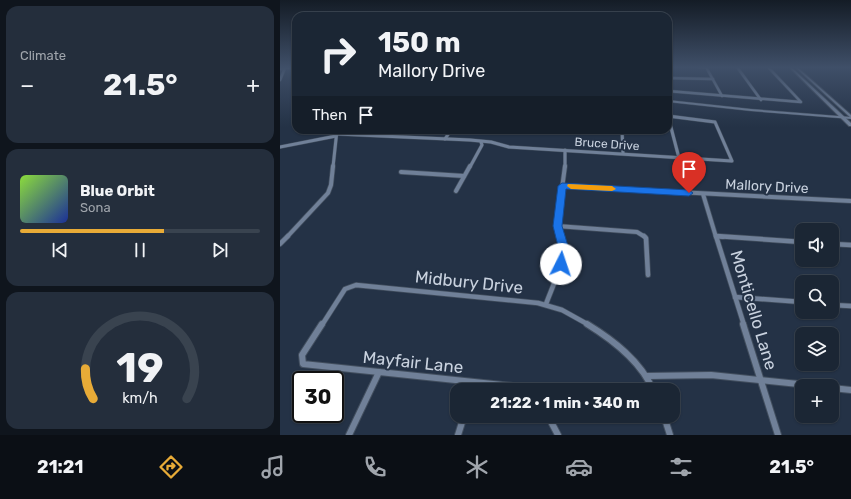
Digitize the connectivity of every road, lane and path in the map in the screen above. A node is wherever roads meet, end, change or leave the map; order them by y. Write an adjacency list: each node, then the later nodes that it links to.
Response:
1 (717, 87): 7 (street)
2 (752, 87): 8 (street)
3 (788, 87): 8 (street)
4 (812, 87): 10 (main road)
5 (818, 87): 12 (main road)
6 (672, 91): 7 (street)
7 (722, 96): 8 (street)
8 (761, 100)
9 (672, 101): 10 (street)
10 (842, 116): 12 (street); 13 (main road)
11 (672, 117): 25 (street, Bruce Drive)
12 (851, 118)
13 (851, 125)
14 (672, 133): 25 (street)
15 (333, 134): 22 (street, Bruce Drive)
16 (337, 134): 35 (street)
17 (355, 134): 20 (street, Bruce Drive)
18 (448, 134): 20 (street)
19 (622, 134): 24 (street)
20 (445, 139): 21 (street, Bruce Drive)
21 (481, 142): 23 (street, Bruce Drive); 27 (street)
22 (280, 147)
23 (565, 150): 24 (street, Bruce Drive); 28 (street)
24 (623, 153): 25 (street, Bruce Drive)
25 (678, 158)
26 (401, 172): 27 (street)
27 (464, 176): 29 (street)
28 (562, 186): 30 (street, Mallory Drive); 32 (street)
29 (456, 191)
30 (704, 194): 31 (street, Mallory Drive); 33 (street, Monticello Lane)
31 (851, 201)
32 (557, 226): 38 (street); 41 (street)
33 (716, 236): 34 (street); 39 (street, Monticello Lane)
34 (795, 242)
35 (280, 244)
36 (839, 245): 37 (street)
37 (851, 246)
38 (648, 275)
39 (735, 297): 40 (street); 47 (street, Monticello Lane)
40 (795, 301)
41 (546, 304): 44 (street, Midbury Drive); 46 (street, Midbury Drive)
42 (839, 305): 43 (street)
43 (851, 306)
44 (303, 364): 45 (street, Mayfair Lane)
45 (379, 372): 48 (street, Mayfair Lane); 57 (street)
46 (647, 376): 47 (street); 50 (street, Midbury Drive)
47 (761, 380): 51 (street); 61 (street, Monticello Lane)
48 (473, 382): 49 (street, Mayfair Lane)
49 (483, 383)
50 (650, 383)
51 (795, 384)
52 (839, 389): 53 (street)
53 (851, 390)
54 (462, 423): 58 (street)
55 (552, 423): 59 (street)
56 (666, 423): 60 (street)
57 (349, 435)
58 (458, 435)
59 (558, 435)
60 (670, 435)
61 (778, 435)

